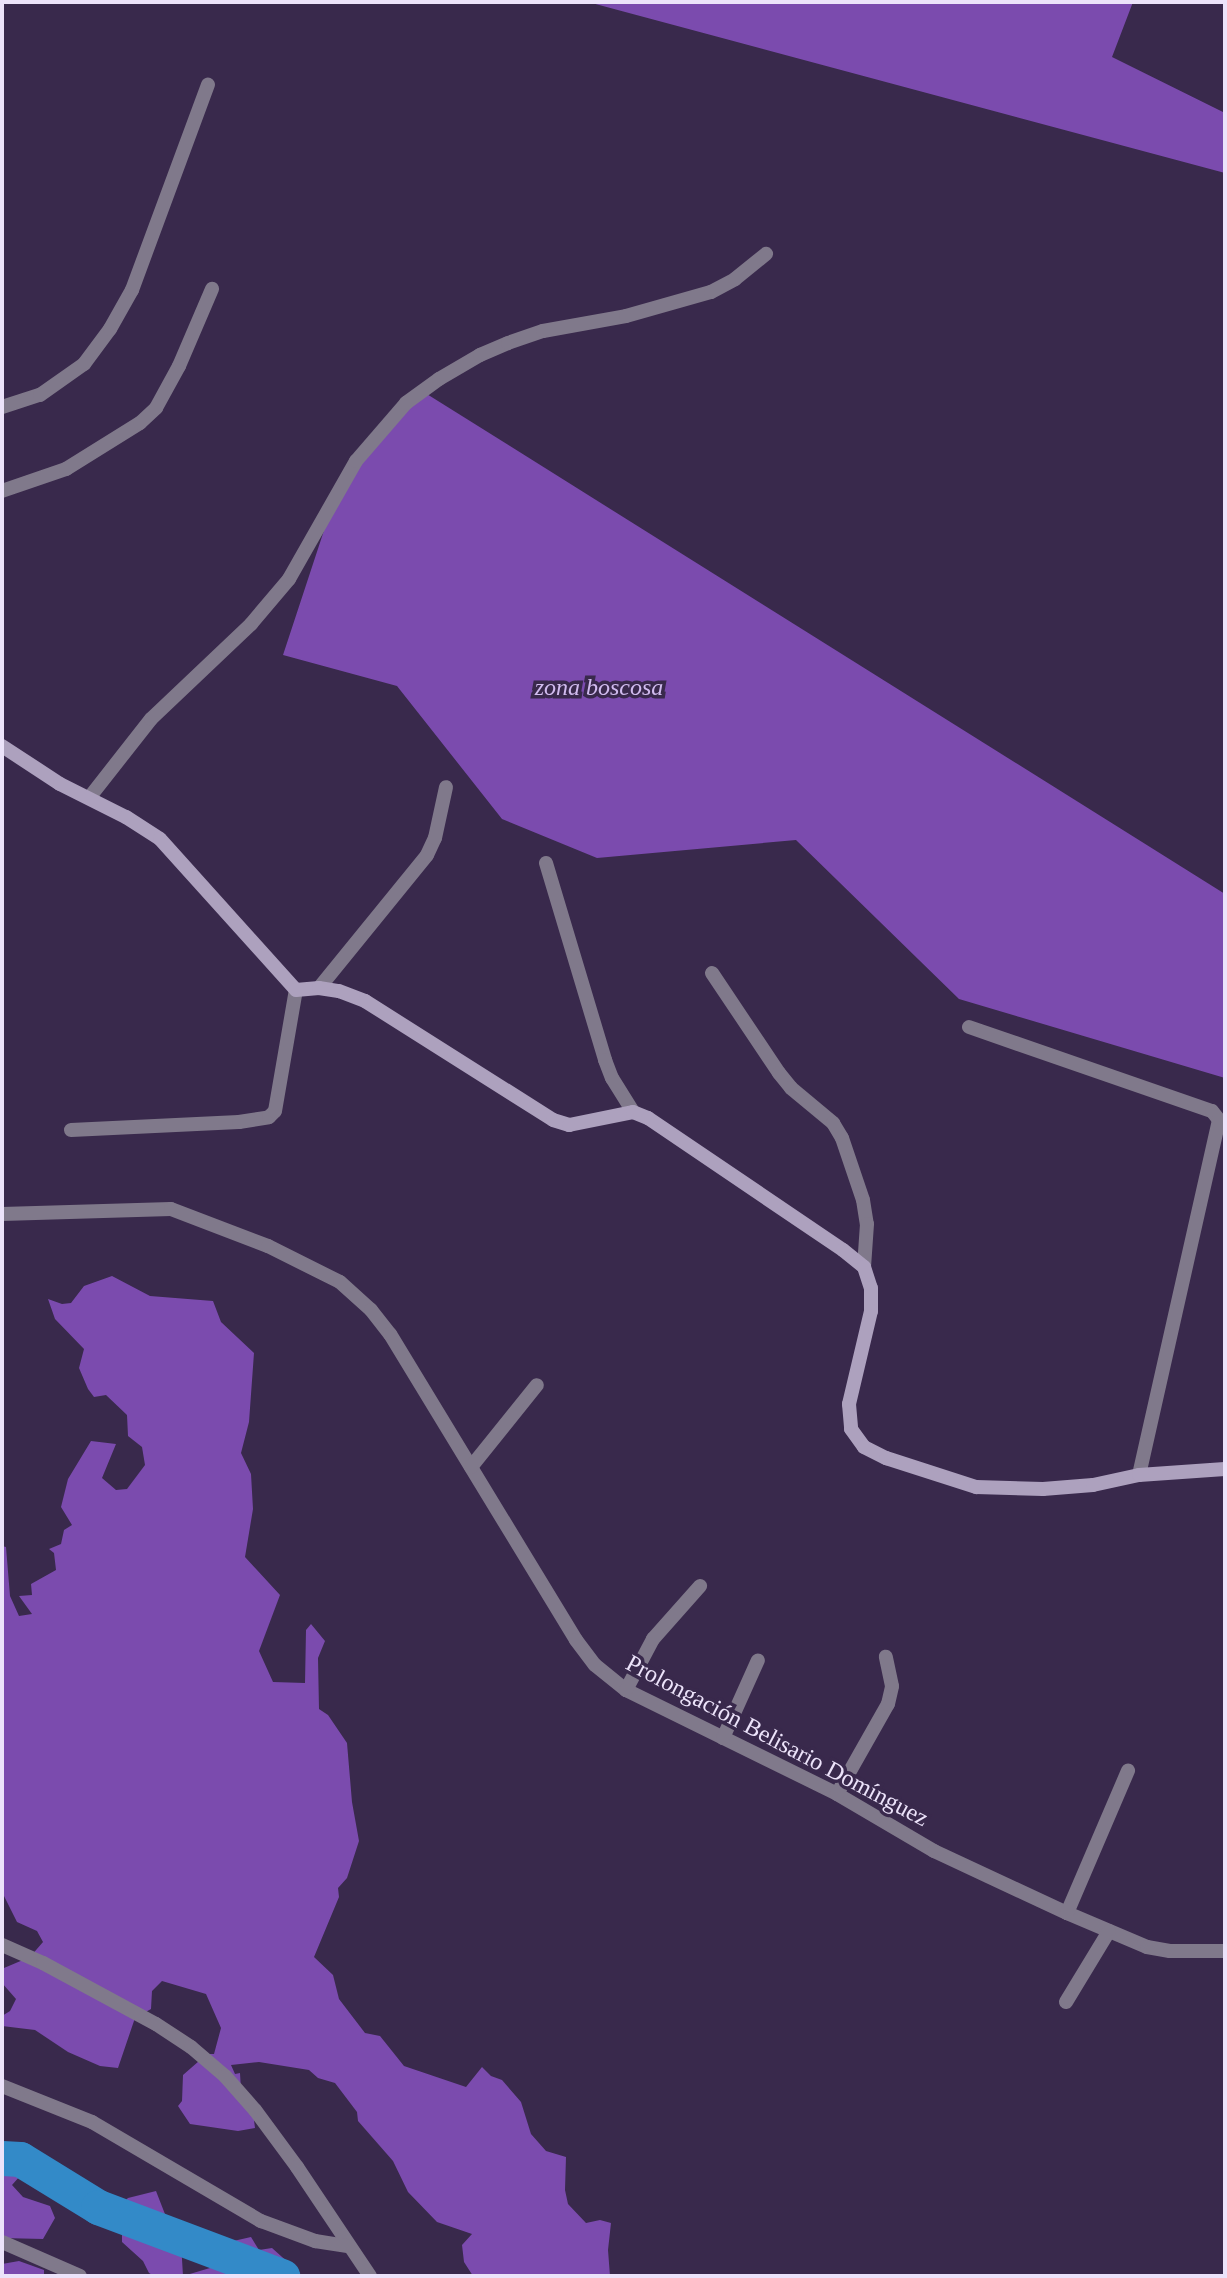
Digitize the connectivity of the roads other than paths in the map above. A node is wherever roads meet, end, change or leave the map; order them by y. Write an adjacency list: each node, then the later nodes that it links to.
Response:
1 (208, 85): 4 (street)
2 (766, 254): 8 (street)
3 (212, 289): 5 (street)
4 (2, 407)
5 (2, 491)
6 (2, 746): 8 (street)
7 (446, 787): 11 (street)
8 (89, 798): 12 (street)
9 (546, 863): 14 (street)
10 (712, 973): 17 (street)
11 (319, 988): 12 (street); 14 (street)
12 (296, 990): 15 (street)
13 (969, 1027): 21 (street)
14 (633, 1112): 17 (street)
15 (71, 1130)
16 (2, 1214): 19 (street, Prolongación Belisario Domínguez)
17 (863, 1267): 21 (street)
18 (537, 1385): 19 (street)
19 (471, 1467): 25 (street, Prolongación Belisario Domínguez)
20 (1225, 1469): 21 (street)
21 (1139, 1475)
22 (700, 1586): 25 (street)
23 (886, 1657): 28 (street)
24 (758, 1660): 26 (street)
25 (625, 1690): 26 (street, Prolongación Belisario Domínguez)
26 (723, 1738): 28 (street, Prolongación Belisario Domínguez)
27 (1128, 1771): 29 (street)
28 (837, 1794): 29 (street, Prolongación Belisario Domínguez)
29 (1067, 1913): 30 (street, Prolongación Belisario Domínguez)
30 (1109, 1931): 32 (street, Prolongación Belisario Domínguez); 33 (street)
31 (2, 1945): 36 (street)
32 (1225, 1951)
33 (1066, 2002)
34 (2, 2086): 36 (street)
35 (2, 2242): 37 (street)
36 (348, 2246): 38 (street)
37 (80, 2276)
38 (370, 2276)

